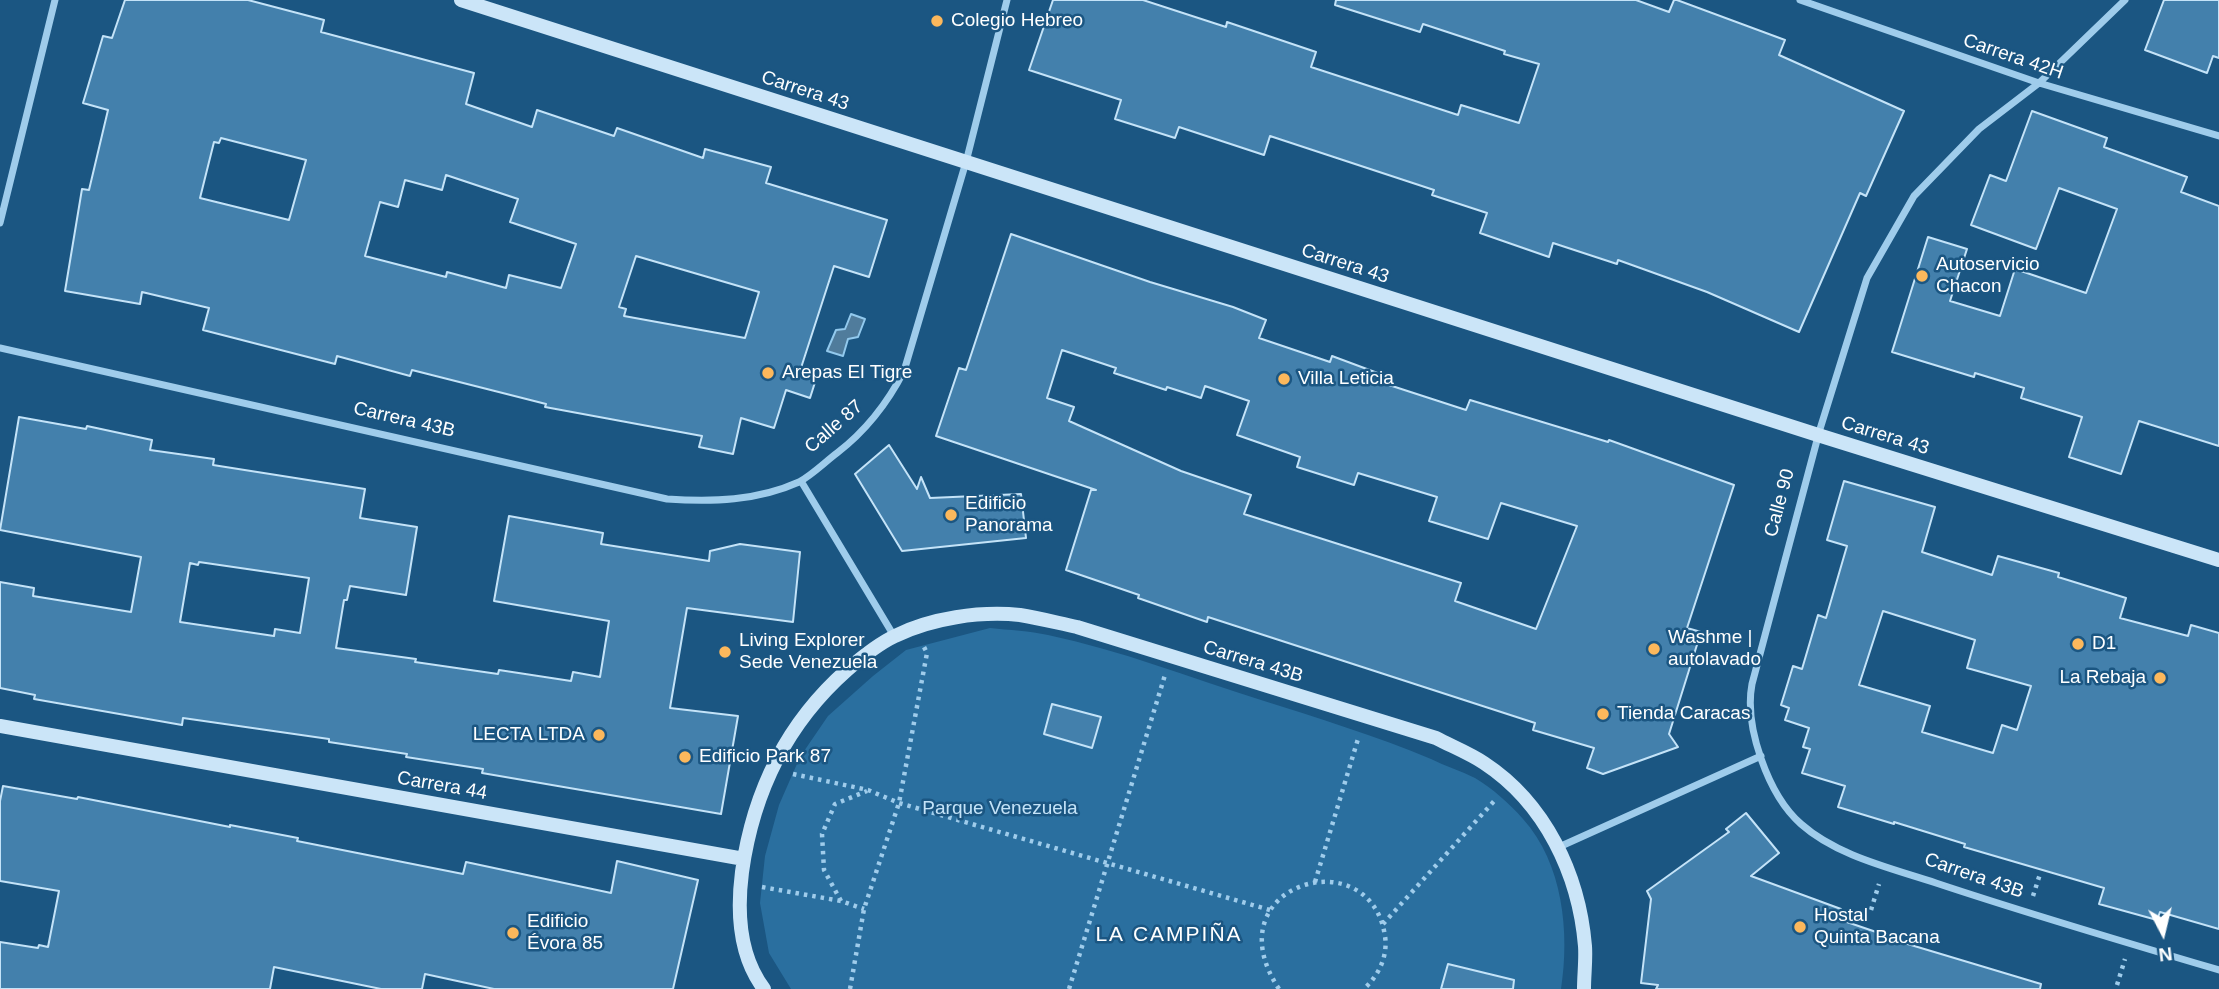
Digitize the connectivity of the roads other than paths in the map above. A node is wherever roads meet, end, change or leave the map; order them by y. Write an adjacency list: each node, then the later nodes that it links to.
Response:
1 (55, 0): 9 (street)
2 (461, 0): 8 (street, Carrera 43)
3 (1007, 0): 8 (street, Calle 87)
4 (1800, 0): 6 (street, Carrera 42H)
5 (2125, 0): 6 (street, Calle 90)
6 (2039, 83): 7 (street, Carrera 42H); 11 (street, Calle 90)
7 (2219, 136)
8 (966, 162): 11 (street, Carrera 43); 12 (street, Calle 87)
9 (0, 223)
10 (0, 348): 12 (street, Carrera 43B)
11 (1818, 435): 13 (street, Carrera 43); 16 (street, Calle 90)
12 (801, 481): 14 (street, Calle 87)
13 (2219, 560)
14 (894, 636): 17 (street, Carrera 43B); 18 (street)
15 (0, 726): 18 (street, Carrera 44)
16 (1761, 756): 17 (street); 19 (street, Carrera 43B)
17 (1559, 848): 21 (street)
18 (744, 859): 20 (street)
19 (2219, 970)
20 (764, 989)
21 (1584, 989)

